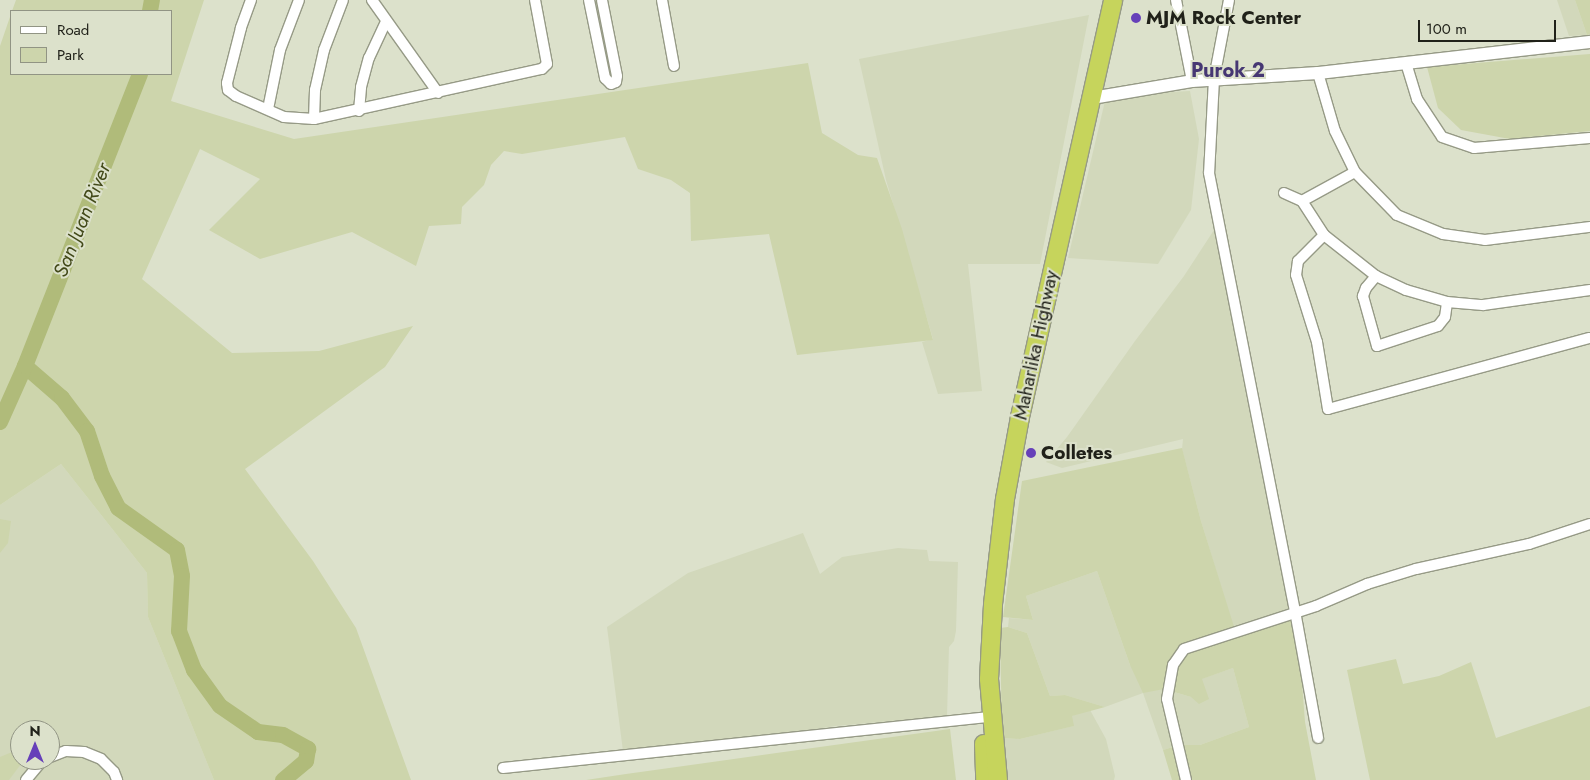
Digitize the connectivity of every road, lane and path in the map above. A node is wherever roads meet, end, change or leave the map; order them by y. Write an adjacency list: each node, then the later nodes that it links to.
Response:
1 (252, 0): 21 (street)
2 (299, 0): 21 (street)
3 (343, 0): 23 (street)
4 (372, 0): 12 (street)
5 (535, 0): 19 (street)
6 (589, 0): 7 (street)
7 (602, 0)
8 (662, 0): 15 (street)
9 (1113, 0): 20 (highway, Maharlika Highway)
10 (1176, 0): 18 (street)
11 (1230, 0): 17 (street)
12 (386, 22): 19 (street); 22 (street)
13 (1590, 42): 14 (street)
14 (1406, 63): 16 (street); 24 (street)
15 (674, 66)
16 (1318, 73): 17 (street); 25 (street)
17 (1214, 79): 18 (street); 35 (street)
18 (1192, 81): 20 (street)
19 (438, 93): 22 (street)
20 (1092, 98): 36 (highway, Maharlika Highway)
21 (268, 108): 23 (street)
22 (359, 111): 23 (street)
23 (314, 119)
24 (1590, 138)
25 (1355, 172): 27 (street); 28 (street)
26 (1284, 193): 27 (street)
27 (1302, 201): 29 (street)
28 (1590, 227)
29 (1324, 235): 30 (street); 33 (street)
30 (1376, 276): 32 (street); 32 (street)
31 (1590, 290): 32 (street)
32 (1447, 302)
33 (1590, 338)
34 (1590, 524): 35 (street)
35 (1295, 611): 37 (street); 45 (street)
36 (989, 716): 39 (street); 43 (highway, Maharlika Highway); 44 (highway, Maharlika Highway)
37 (1318, 738)
38 (60, 753): 42 (street)
39 (503, 768)
40 (34, 770): 41 (street)
41 (26, 780)
42 (118, 780)
43 (985, 780)
44 (998, 780)
45 (1186, 780)

